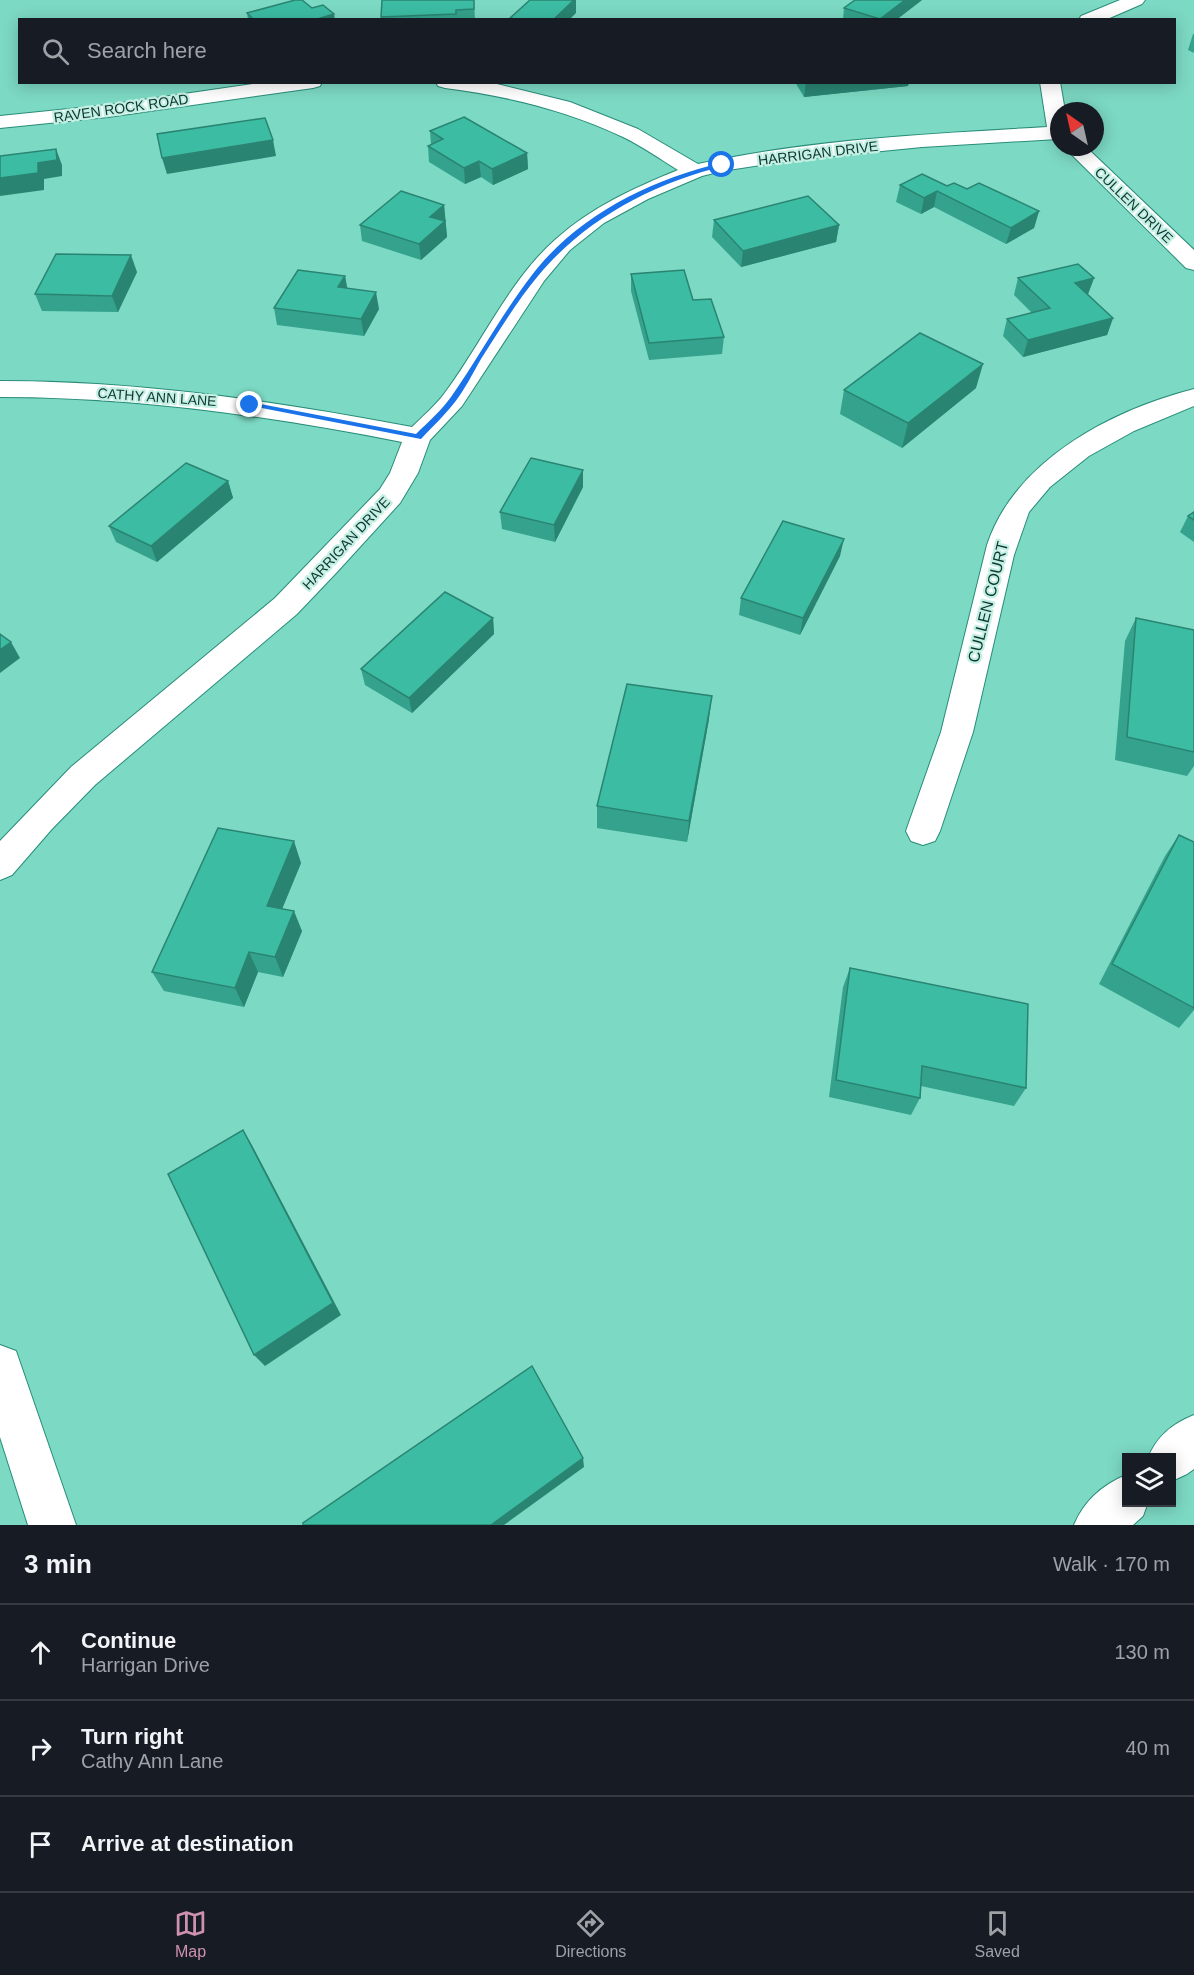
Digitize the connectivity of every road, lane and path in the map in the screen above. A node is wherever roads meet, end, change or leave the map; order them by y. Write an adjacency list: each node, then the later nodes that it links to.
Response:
1 (1136, 0): 2 (street)
2 (1093, 18)
3 (299, 84): 7 (street, RAVEN ROCK ROAD)
4 (457, 84): 10 (street)
5 (1050, 84): 6 (street)
6 (1055, 102)
7 (0, 122)
8 (1050, 138): 10 (street, HARRIGAN DRIVE)
9 (1083, 156): 11 (street, CULLEN DRIVE)
10 (695, 171): 14 (street, HARRIGAN DRIVE)
11 (1194, 263)
12 (0, 389): 14 (street, CATHY ANN LANE)
13 (1194, 397): 15 (street, CULLEN COURT)
14 (418, 437): 16 (street, HARRIGAN DRIVE)
15 (923, 831)
16 (0, 865)
17 (0, 1367): 21 (street)
18 (1194, 1438): 19 (street)
19 (1176, 1454)
20 (1122, 1502): 22 (street)
21 (52, 1525)
22 (1098, 1525)

